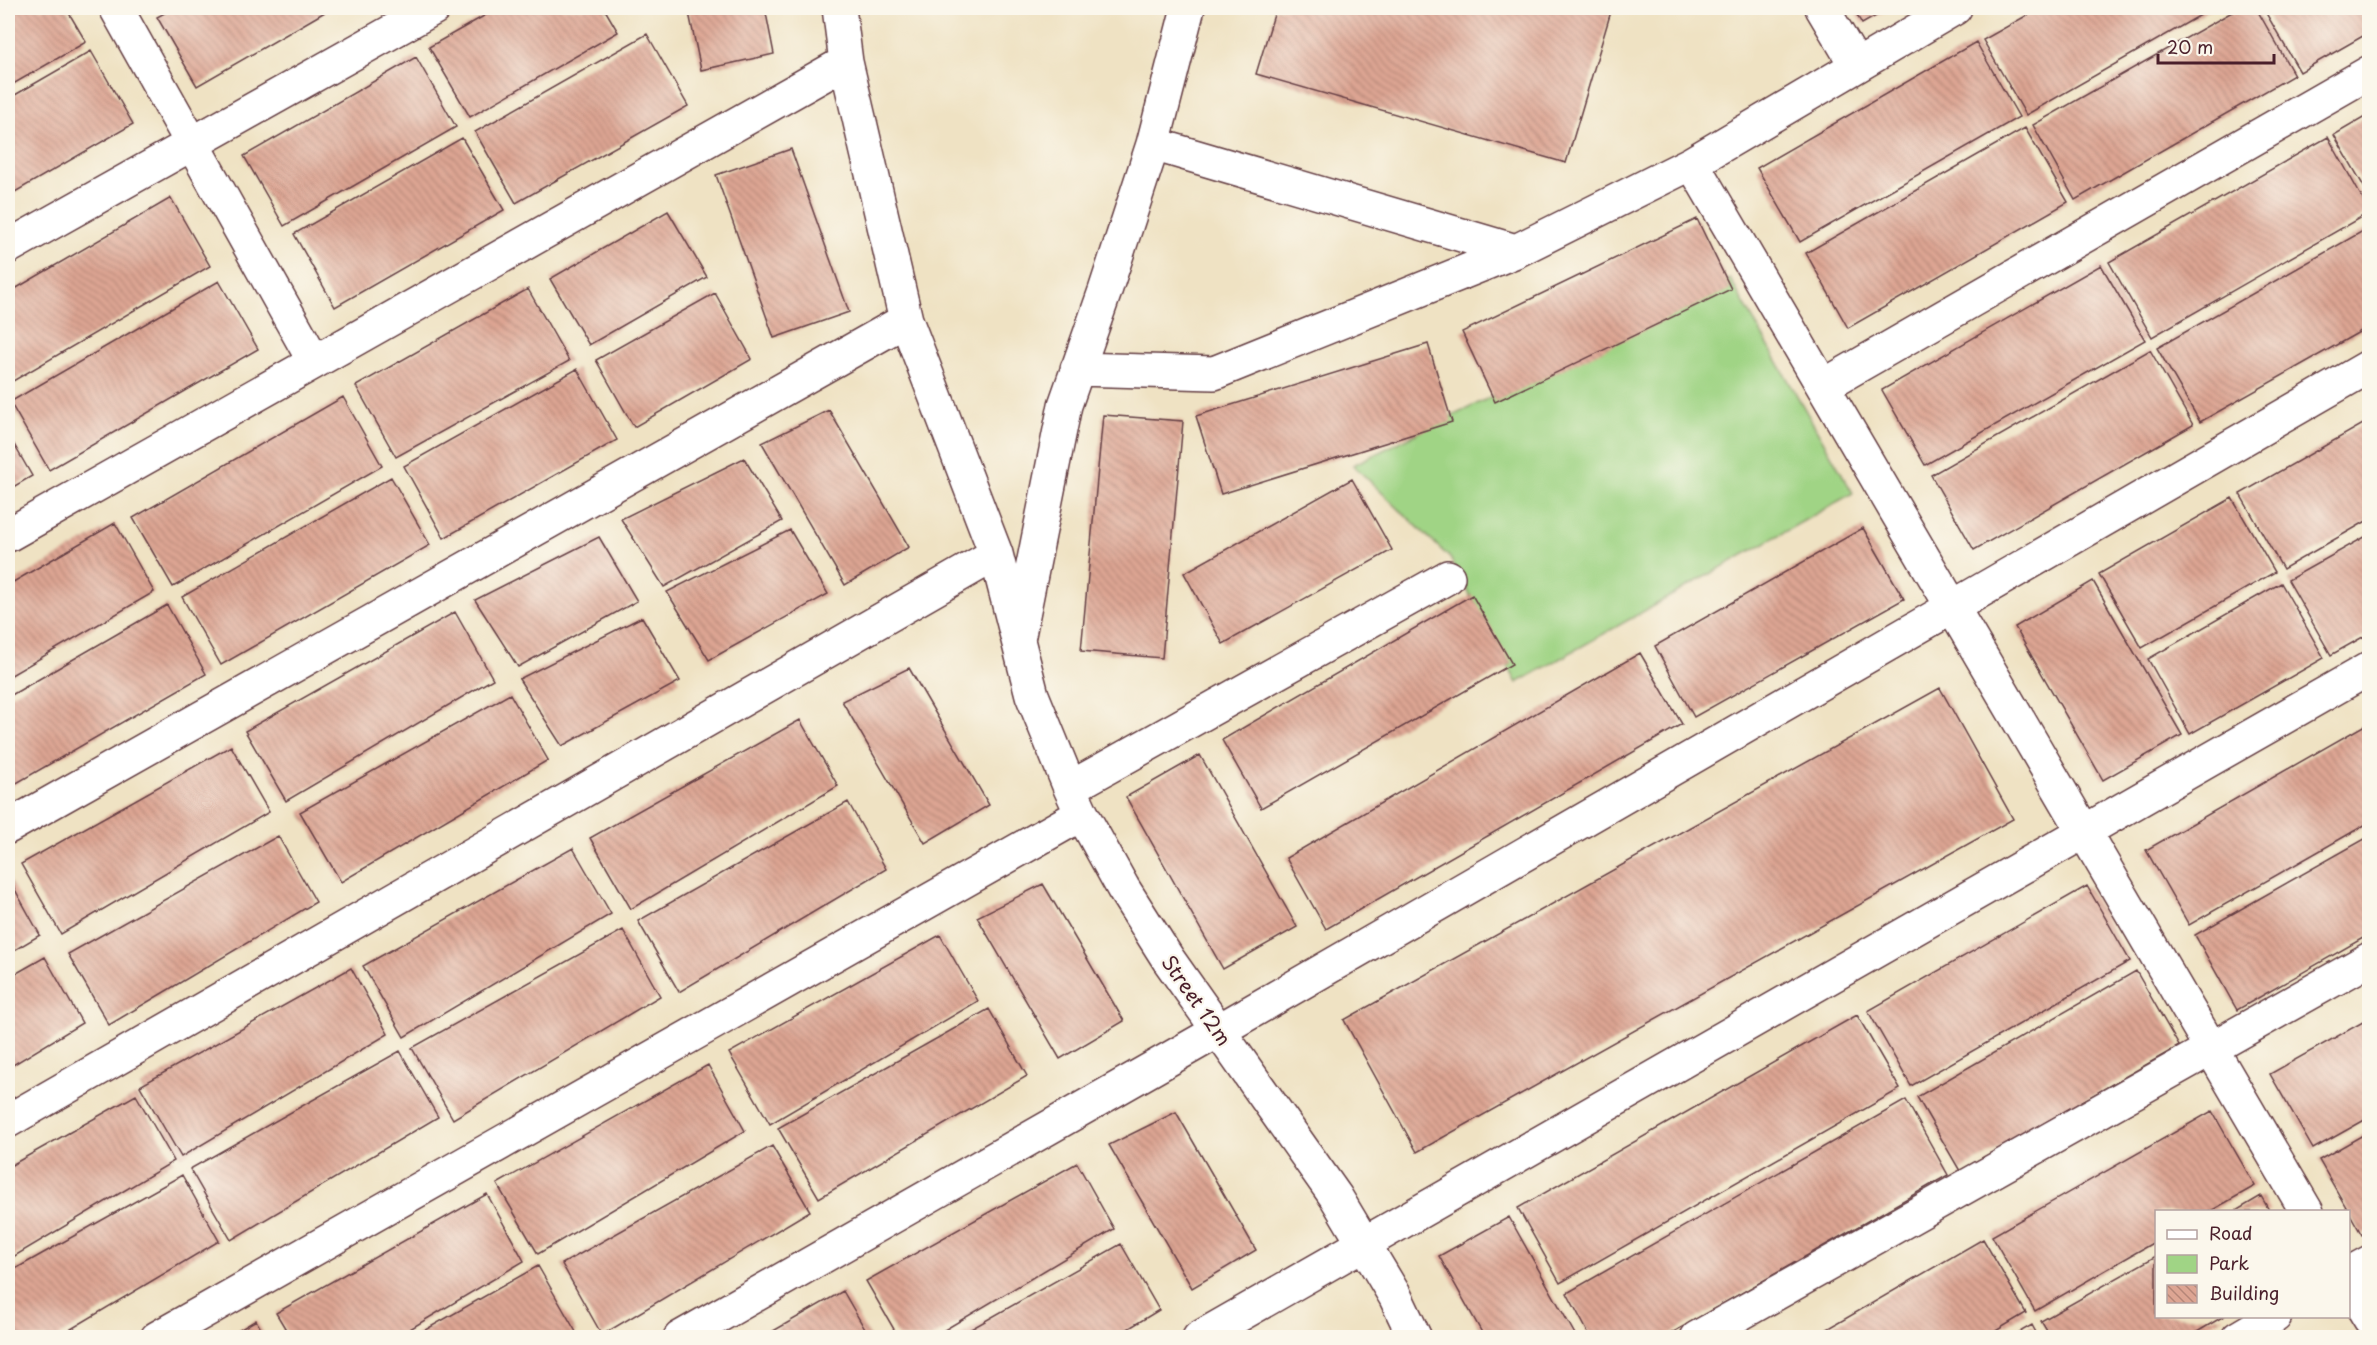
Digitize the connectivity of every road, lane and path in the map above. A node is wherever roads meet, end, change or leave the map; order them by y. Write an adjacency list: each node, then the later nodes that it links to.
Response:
1 (116, 8): 10 (street)
2 (434, 8): 10 (street)
3 (839, 8): 7 (street, Street 12m)
4 (1188, 8): 11 (street)
5 (1822, 8): 8 (street)
6 (1955, 8): 8 (street)
7 (846, 62): 15 (street, Street 12m); 16 (street)
8 (1856, 65): 12 (street)
9 (2370, 72): 19 (street)
10 (192, 143): 13 (street); 16 (street)
11 (1153, 144): 14 (street); 18 (street)
12 (1692, 163): 14 (street); 19 (street)
13 (8, 247)
14 (1516, 251): 18 (street)
15 (906, 320): 21 (street, Street 12m); 27 (street)
16 (314, 361): 20 (street)
17 (2370, 366): 23 (street)
18 (1077, 369): 24 (street)
19 (1823, 386): 23 (street)
20 (8, 535)
21 (996, 554): 24 (street, Street 12m); 32 (street)
22 (1448, 577): 26 (street)
23 (1953, 607): 28 (street); 30 (street)
24 (1018, 642): 26 (street, Street 12m)
25 (2370, 668): 28 (street)
26 (1076, 801): 30 (street, Street 12m); 40 (street)
27 (8, 827)
28 (2084, 831): 31 (street); 34 (street)
29 (2370, 959): 31 (street)
30 (1218, 1031): 34 (street, Street 12m); 41 (street)
31 (2211, 1048): 33 (street); 44 (street)
32 (8, 1121)
33 (2306, 1210)
34 (1364, 1244): 42 (street); 43 (street, Street 12m)
35 (2370, 1262): 36 (street)
36 (2350, 1273)
37 (2350, 1285): 39 (street)
38 (2273, 1318): 45 (street)
39 (2370, 1319)
40 (157, 1338)
41 (680, 1338)
42 (1199, 1338)
43 (1415, 1338)
44 (1697, 1338)
45 (2238, 1338)

